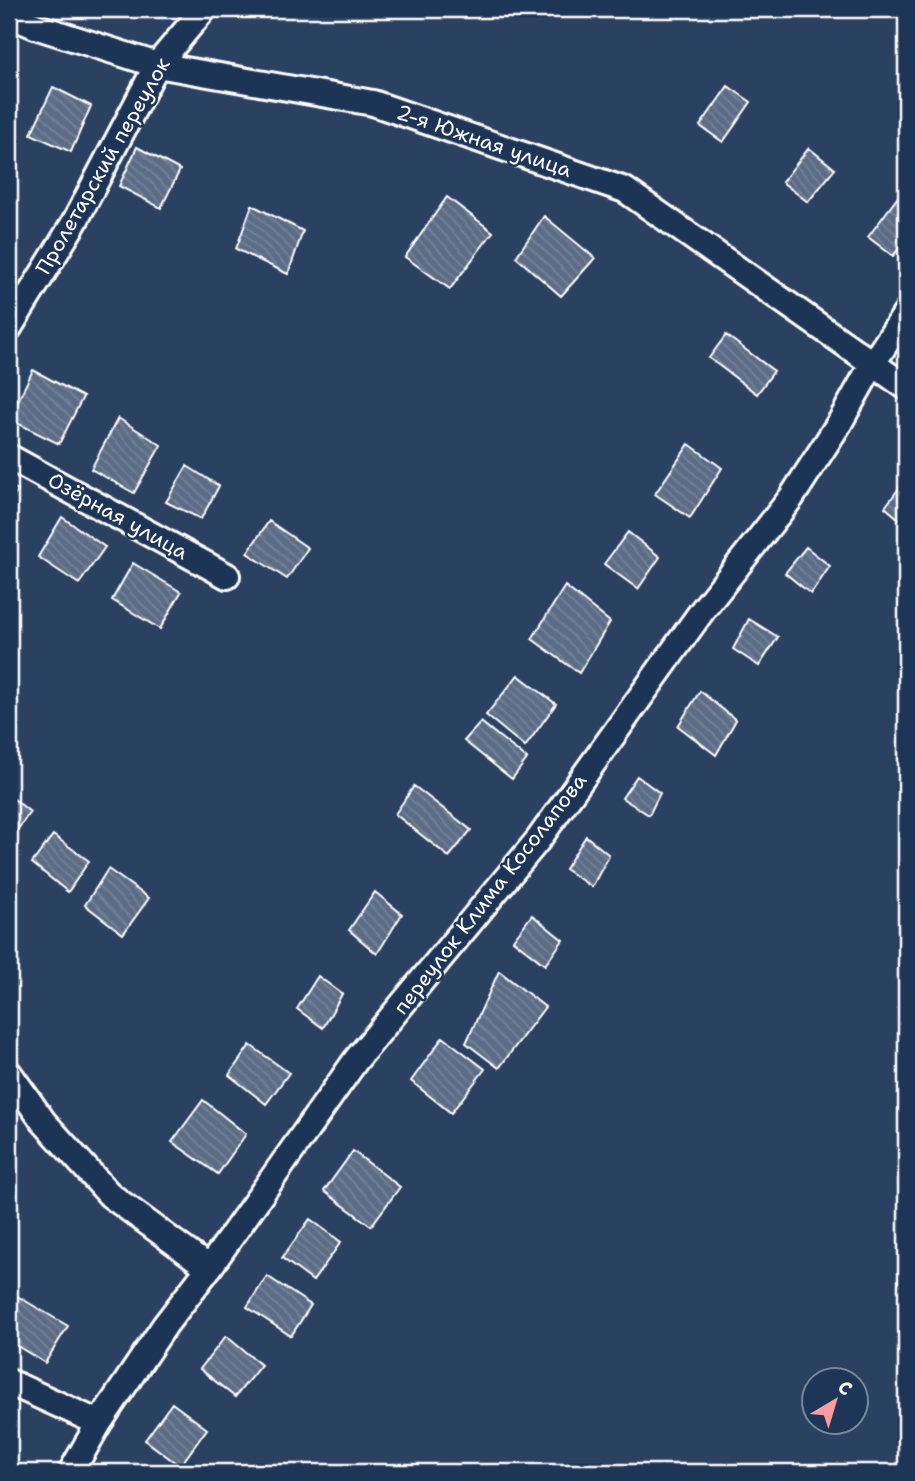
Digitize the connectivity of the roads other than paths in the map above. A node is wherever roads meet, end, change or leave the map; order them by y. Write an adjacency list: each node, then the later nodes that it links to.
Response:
1 (204, 9): 3 (street, Пролетарский переулок)
2 (9, 15): 3 (street, 2-я Южная улица)
3 (157, 65): 5 (street, Пролетарский переулок); 6 (street, 2-я Южная улица)
4 (906, 313): 6 (street, переулок Клима Косолапова)
5 (9, 328)
6 (873, 363): 7 (street, 2-я Южная улица); 11 (street, переулок Клима Косолапова)
7 (906, 387)
8 (9, 457): 9 (street, Озёрная улица)
9 (227, 576)
10 (9, 1073): 11 (street)
11 (209, 1268): 13 (street, переулок Клима Косолапова)
12 (9, 1382): 13 (street)
13 (99, 1423): 14 (street, переулок Клима Косолапова)
14 (71, 1472)

